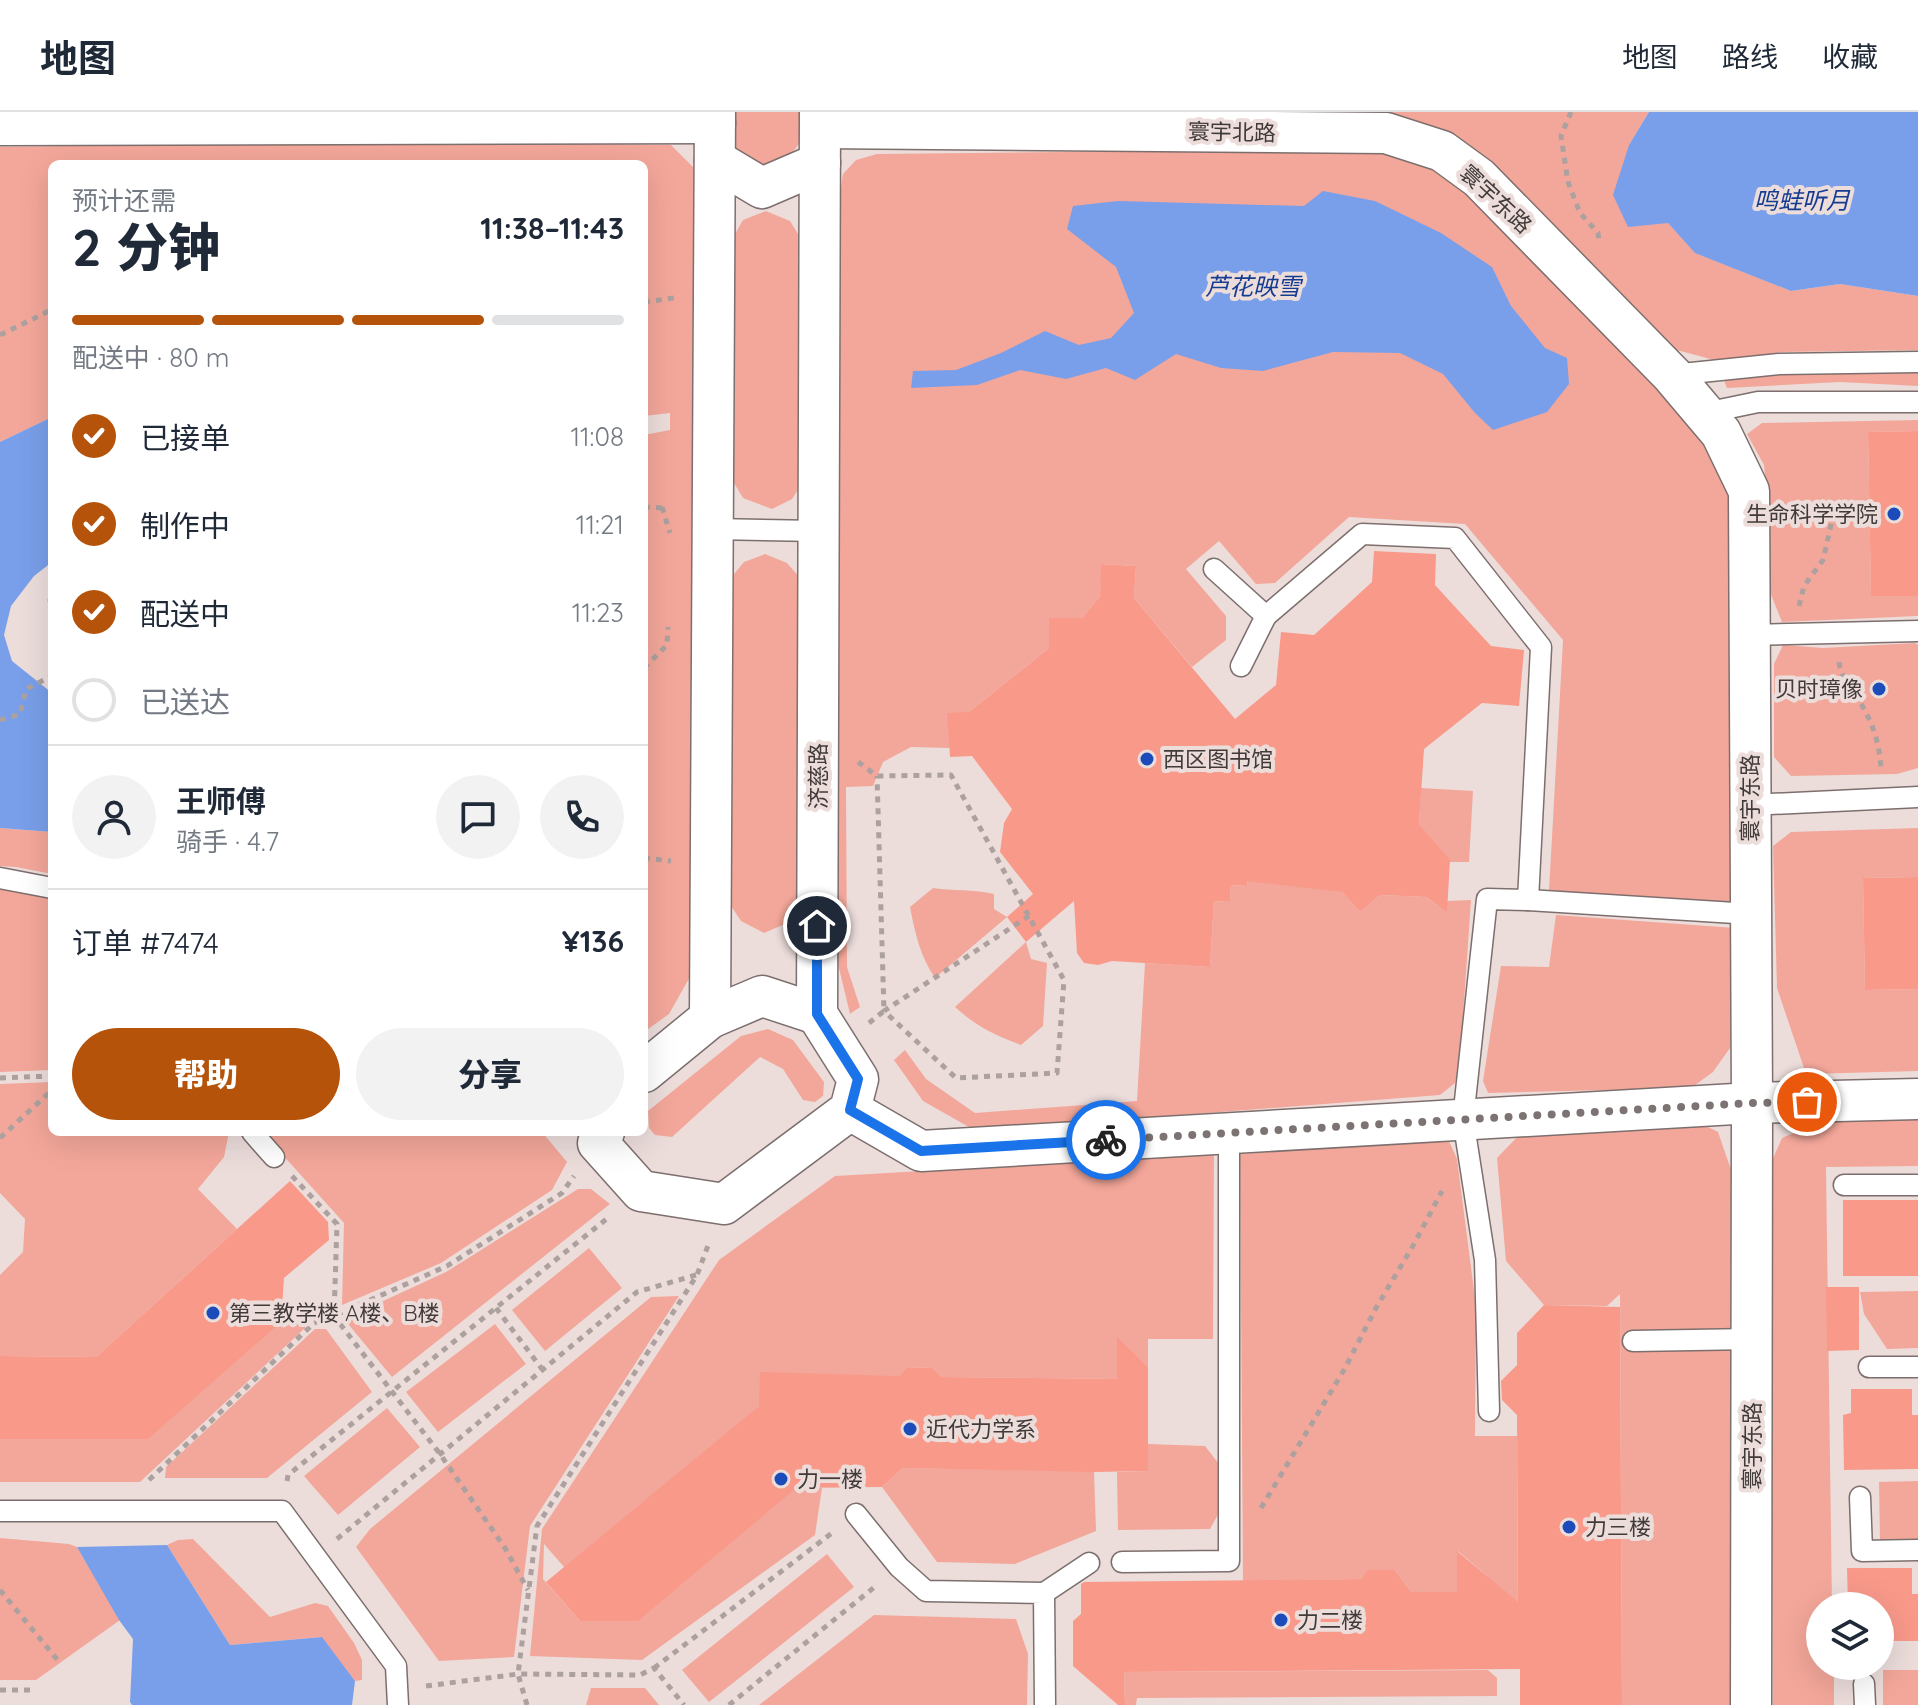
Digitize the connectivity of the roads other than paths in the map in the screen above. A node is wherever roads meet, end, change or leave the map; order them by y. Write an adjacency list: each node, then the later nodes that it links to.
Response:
1 (137, 118): 3 (street); 4 (street)
2 (1310, 122): 5 (street, 寰宇北路); 7 (street, 寰宇东路)
3 (0, 125)
4 (715, 132): 5 (street); 10 (street)
5 (820, 134): 11 (street, 济慈路)
6 (1918, 362): 7 (lane)
7 (1672, 375): 9 (street, 寰宇东路)
8 (1918, 402): 9 (lane)
9 (1705, 413): 15 (street, 寰宇东路)
10 (713, 529): 11 (lane); 24 (street)
11 (818, 531): 23 (street, 济慈路)
12 (1214, 569): 13 (lane)
13 (1266, 616): 16 (lane); 21 (lane)
14 (1918, 631): 15 (lane)
15 (1750, 635): 18 (street, 寰宇东路)
16 (1241, 666)
17 (1918, 797): 18 (lane)
18 (1750, 805): 22 (street, 寰宇东路)
19 (0, 878): 20 (lane)
20 (48, 887)
21 (1528, 900): 22 (lane); 29 (lane)
22 (1751, 914): 27 (street, 寰宇东路)
23 (817, 1014): 24 (street); 28 (street)
24 (710, 1018): 25 (street)
25 (648, 1069)
26 (1918, 1099): 27 (street)
27 (1752, 1103): 29 (street); 36 (street, 寰宇东路)
28 (850, 1110): 30 (street); 32 (street)
29 (1463, 1119): 30 (street); 40 (lane)
30 (1229, 1133): 45 (lane)
31 (256, 1136): 33 (lane)
32 (593, 1136)
33 (274, 1157)
34 (1844, 1185): 35 (lane)
35 (1918, 1185)
36 (1752, 1339): 37 (lane); 51 (street, 寰宇东路)
37 (1633, 1341)
38 (1869, 1367): 39 (lane)
39 (1918, 1367)
40 (1489, 1411)
41 (1860, 1497): 44 (lane)
42 (0, 1511): 49 (lane)
43 (856, 1514): 47 (lane)
44 (1918, 1550)
45 (1122, 1562)
46 (1089, 1563): 47 (lane)
47 (1044, 1593): 50 (lane)
48 (1864, 1684): 52 (lane)
49 (398, 1697)
50 (1045, 1705)
51 (1751, 1705)
52 (1865, 1705)

